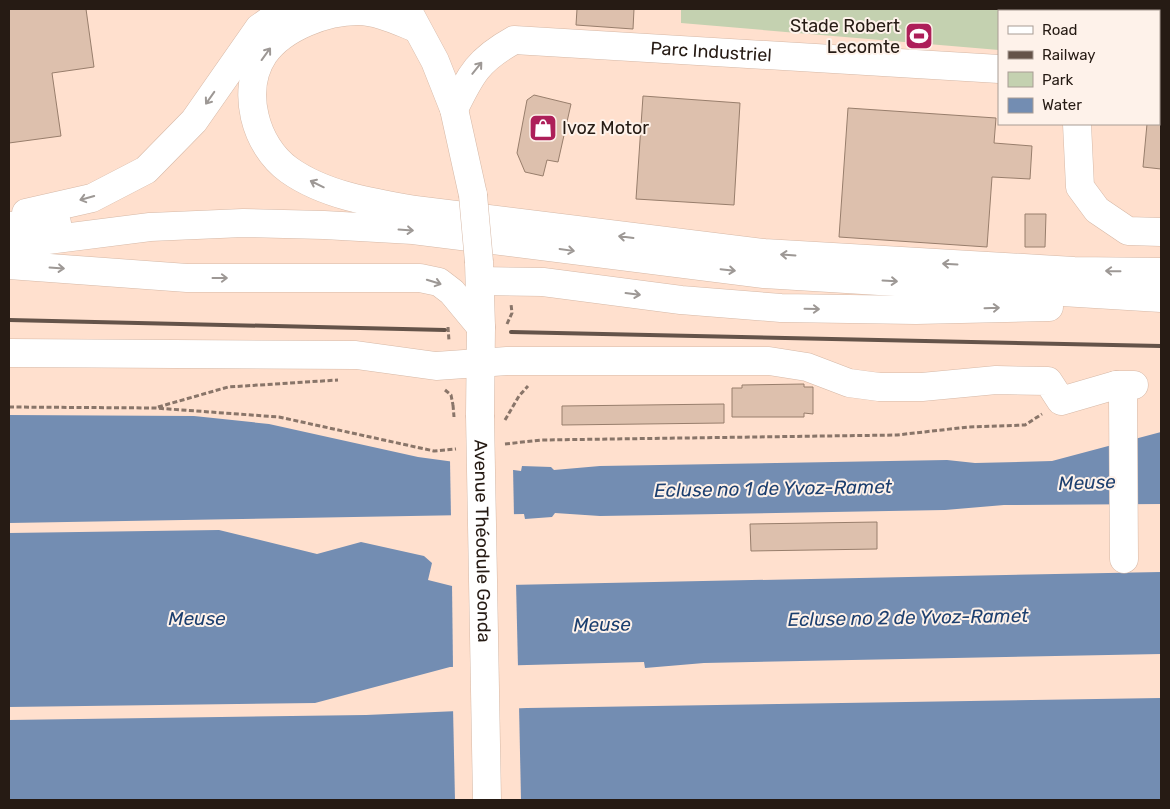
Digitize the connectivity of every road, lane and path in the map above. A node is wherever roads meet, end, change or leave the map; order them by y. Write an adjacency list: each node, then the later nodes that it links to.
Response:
1 (286, 9): 7 (main road, one-way to 7)
2 (412, 18): 4 (main road, Avenue Théodule Gonda); 6 (main road, one-way to 2)
3 (998, 70): 4 (main road, Parc Industriel, one-way to 3)
4 (454, 110): 12 (main road, Avenue Théodule Gonda, bridge)
5 (1077, 125): 9 (main road)
6 (415, 210): 8 (main road); 13 (main road, one-way to 6)
7 (9, 216)
8 (9, 226)
9 (1161, 232)
10 (9, 248): 15 (main road, one-way to 15)
11 (9, 265): 14 (main road, one-way to 14)
12 (480, 272): 15 (main road, one-way to 15); 16 (main road, Avenue Théodule Gonda)
13 (1161, 272)
14 (452, 292): 16 (main road); 20 (path)
15 (1161, 300)
16 (481, 327): 19 (main road, Avenue Théodule Gonda)
17 (9, 353): 18 (main road)
18 (356, 355): 20 (main road); 24 (path)
19 (481, 362): 20 (main road); 21 (main road); 28 (main road, Avenue Théodule Gonda, bridge)
20 (436, 366): 22 (path)
21 (1061, 401): 25 (path); 27 (main road)
22 (453, 405)
23 (9, 407): 24 (path)
24 (155, 408): 26 (path)
25 (501, 445)
26 (462, 448)
27 (1124, 559)
28 (487, 800)

